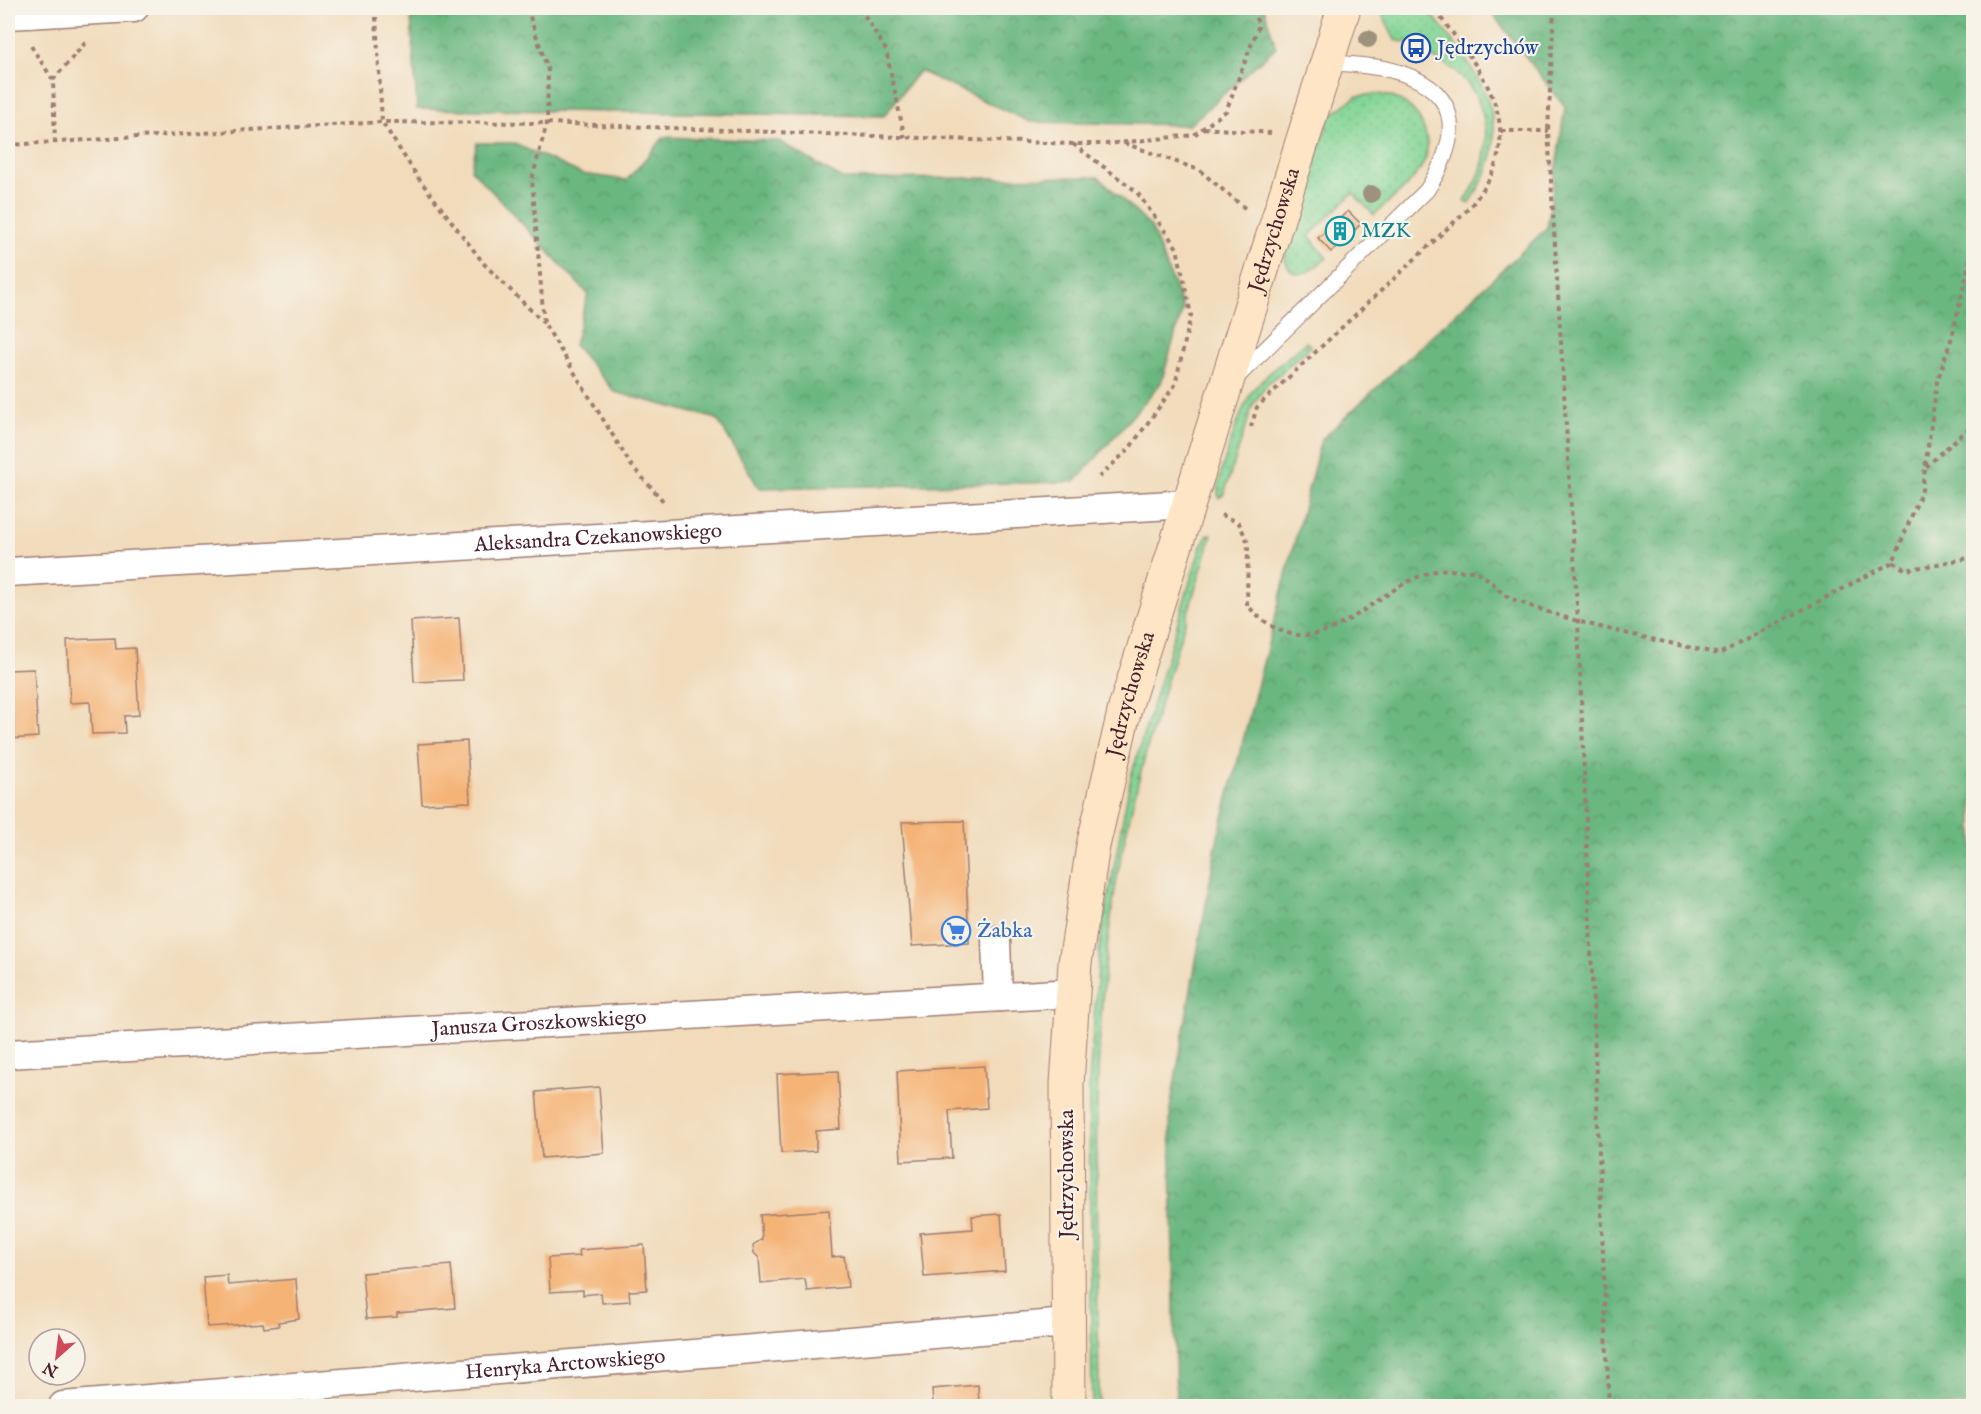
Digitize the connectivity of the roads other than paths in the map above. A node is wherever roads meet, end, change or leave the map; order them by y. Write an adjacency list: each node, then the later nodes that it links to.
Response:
1 (134, 8): 3 (street)
2 (1344, 8): 4 (main road, Jędrzychowska)
3 (8, 15)
4 (1328, 62): 5 (main road, Jędrzychowska); 5 (lane)
5 (1225, 389): 6 (main road, Jędrzychowska)
6 (1189, 504): 7 (street, Aleksandra Czekanowskiego); 9 (main road, Jędrzychowska)
7 (8, 572)
8 (996, 940): 10 (street)
9 (1072, 993): 10 (street, Janusza Groszkowskiego); 12 (main road, Jędrzychowska)
10 (998, 997): 11 (street, Janusza Groszkowskiego)
11 (8, 1054)
12 (1068, 1323): 13 (street, Henryka Arctowskiego); 14 (main road, Jędrzychowska)
13 (63, 1407)
14 (1069, 1407)

